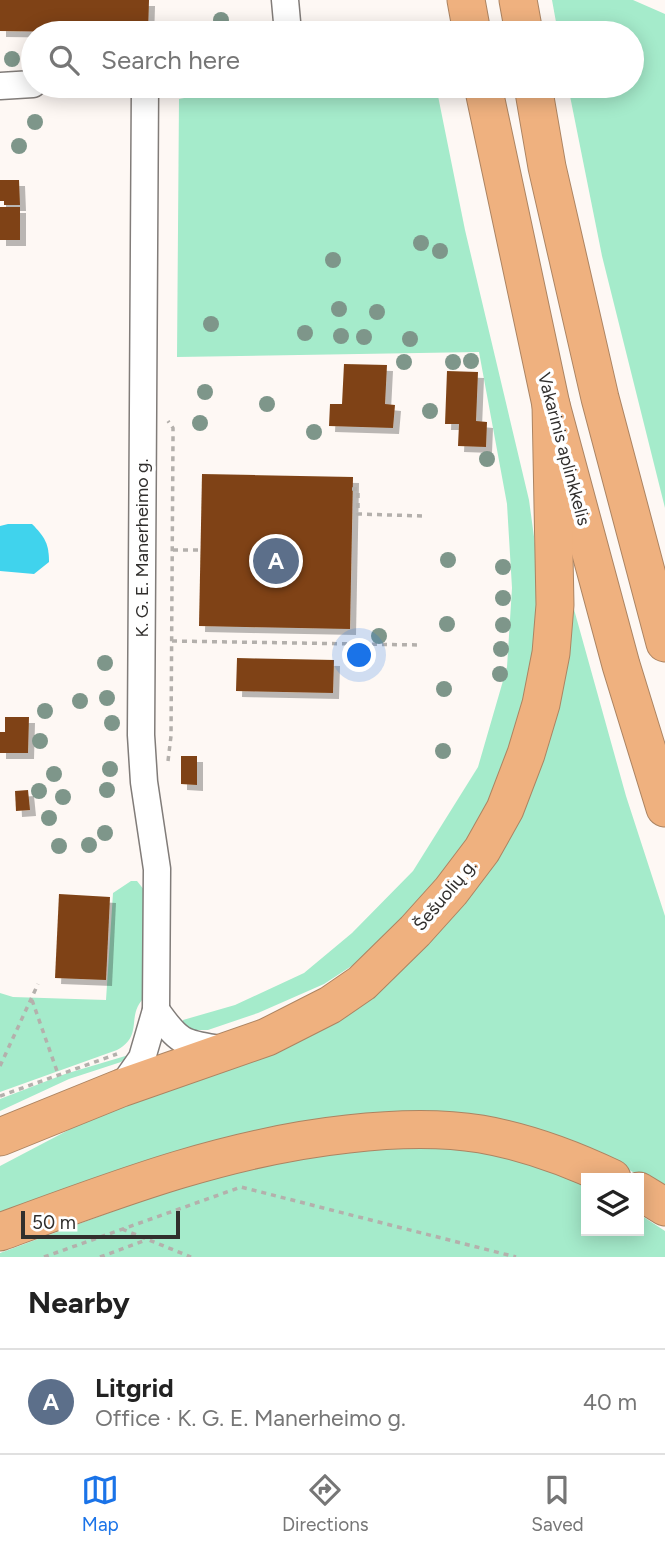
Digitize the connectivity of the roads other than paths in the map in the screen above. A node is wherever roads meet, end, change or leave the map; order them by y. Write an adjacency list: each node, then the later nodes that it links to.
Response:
1 (285, 0): 4 (street)
2 (466, 0): 5 (highway)
3 (518, 0): 6 (highway)
4 (287, 21)
5 (470, 21)
6 (522, 21)
7 (21, 85): 8 (street)
8 (0, 86)
9 (145, 98): 15 (street, K. G. E. Manerheimo g.)
10 (486, 98): 12 (highway, Vakarinis aplinkkelis)
11 (535, 98): 13 (highway)
12 (551, 405): 14 (highway, Vakarinis aplinkkelis); 16 (highway, Šešuolių g.)
13 (665, 643)
14 (665, 808)
15 (156, 1010): 16 (street); 17 (street, K. G. E. Manerheimo g.)
16 (230, 1051): 17 (highway, Šešuolių g.)
17 (121, 1088): 18 (highway, Šešuolių g.)
18 (0, 1137)
19 (600, 1173): 22 (highway)
20 (644, 1194): 21 (highway)
21 (665, 1207)
22 (0, 1232)

